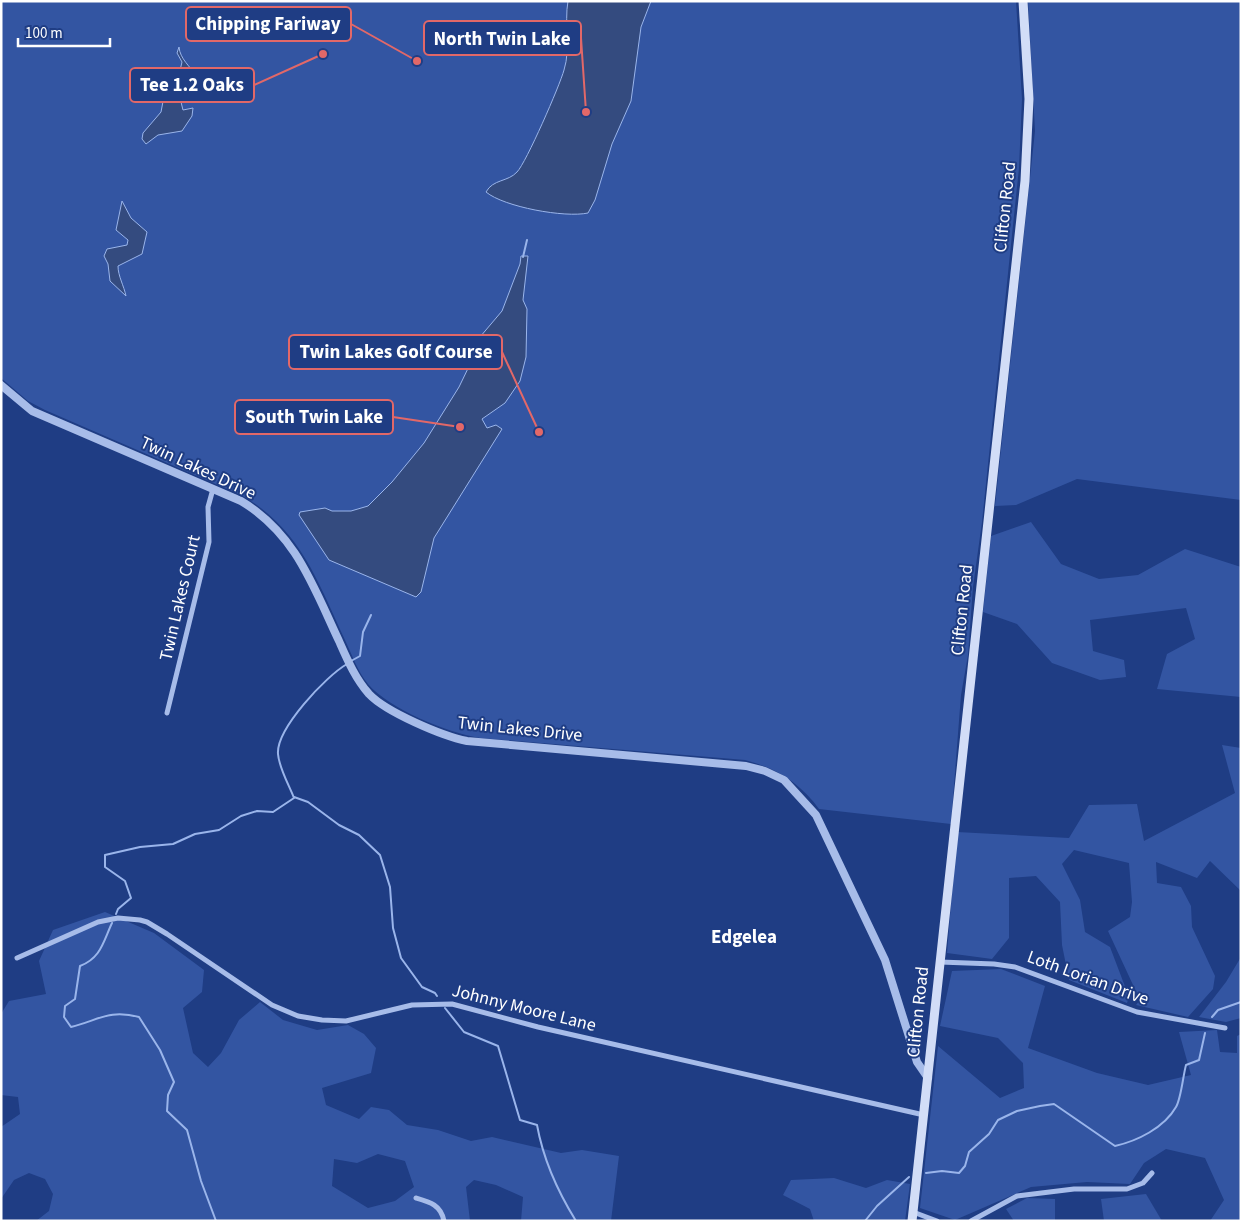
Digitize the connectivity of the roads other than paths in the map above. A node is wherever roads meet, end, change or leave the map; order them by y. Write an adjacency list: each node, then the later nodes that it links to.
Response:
1 (1022, 1): 6 (main road, Clifton Road)
2 (1, 385): 3 (street, Twin Lakes Drive)
3 (213, 489): 4 (street, Twin Lakes Court); 8 (street, Twin Lakes Drive)
4 (167, 713)
5 (17, 958): 9 (street, Johnny Moore Lane)
6 (940, 962): 7 (street, Loth Lorian Drive); 8 (main road, Clifton Road)
7 (1225, 1028)
8 (928, 1078): 9 (main road, Clifton Road)
9 (924, 1115): 12 (main road, Clifton Road)
10 (1152, 1173): 15 (street)
11 (416, 1198): 13 (street)
12 (913, 1216): 14 (street)
13 (444, 1221)
14 (937, 1221)
15 (971, 1221)

